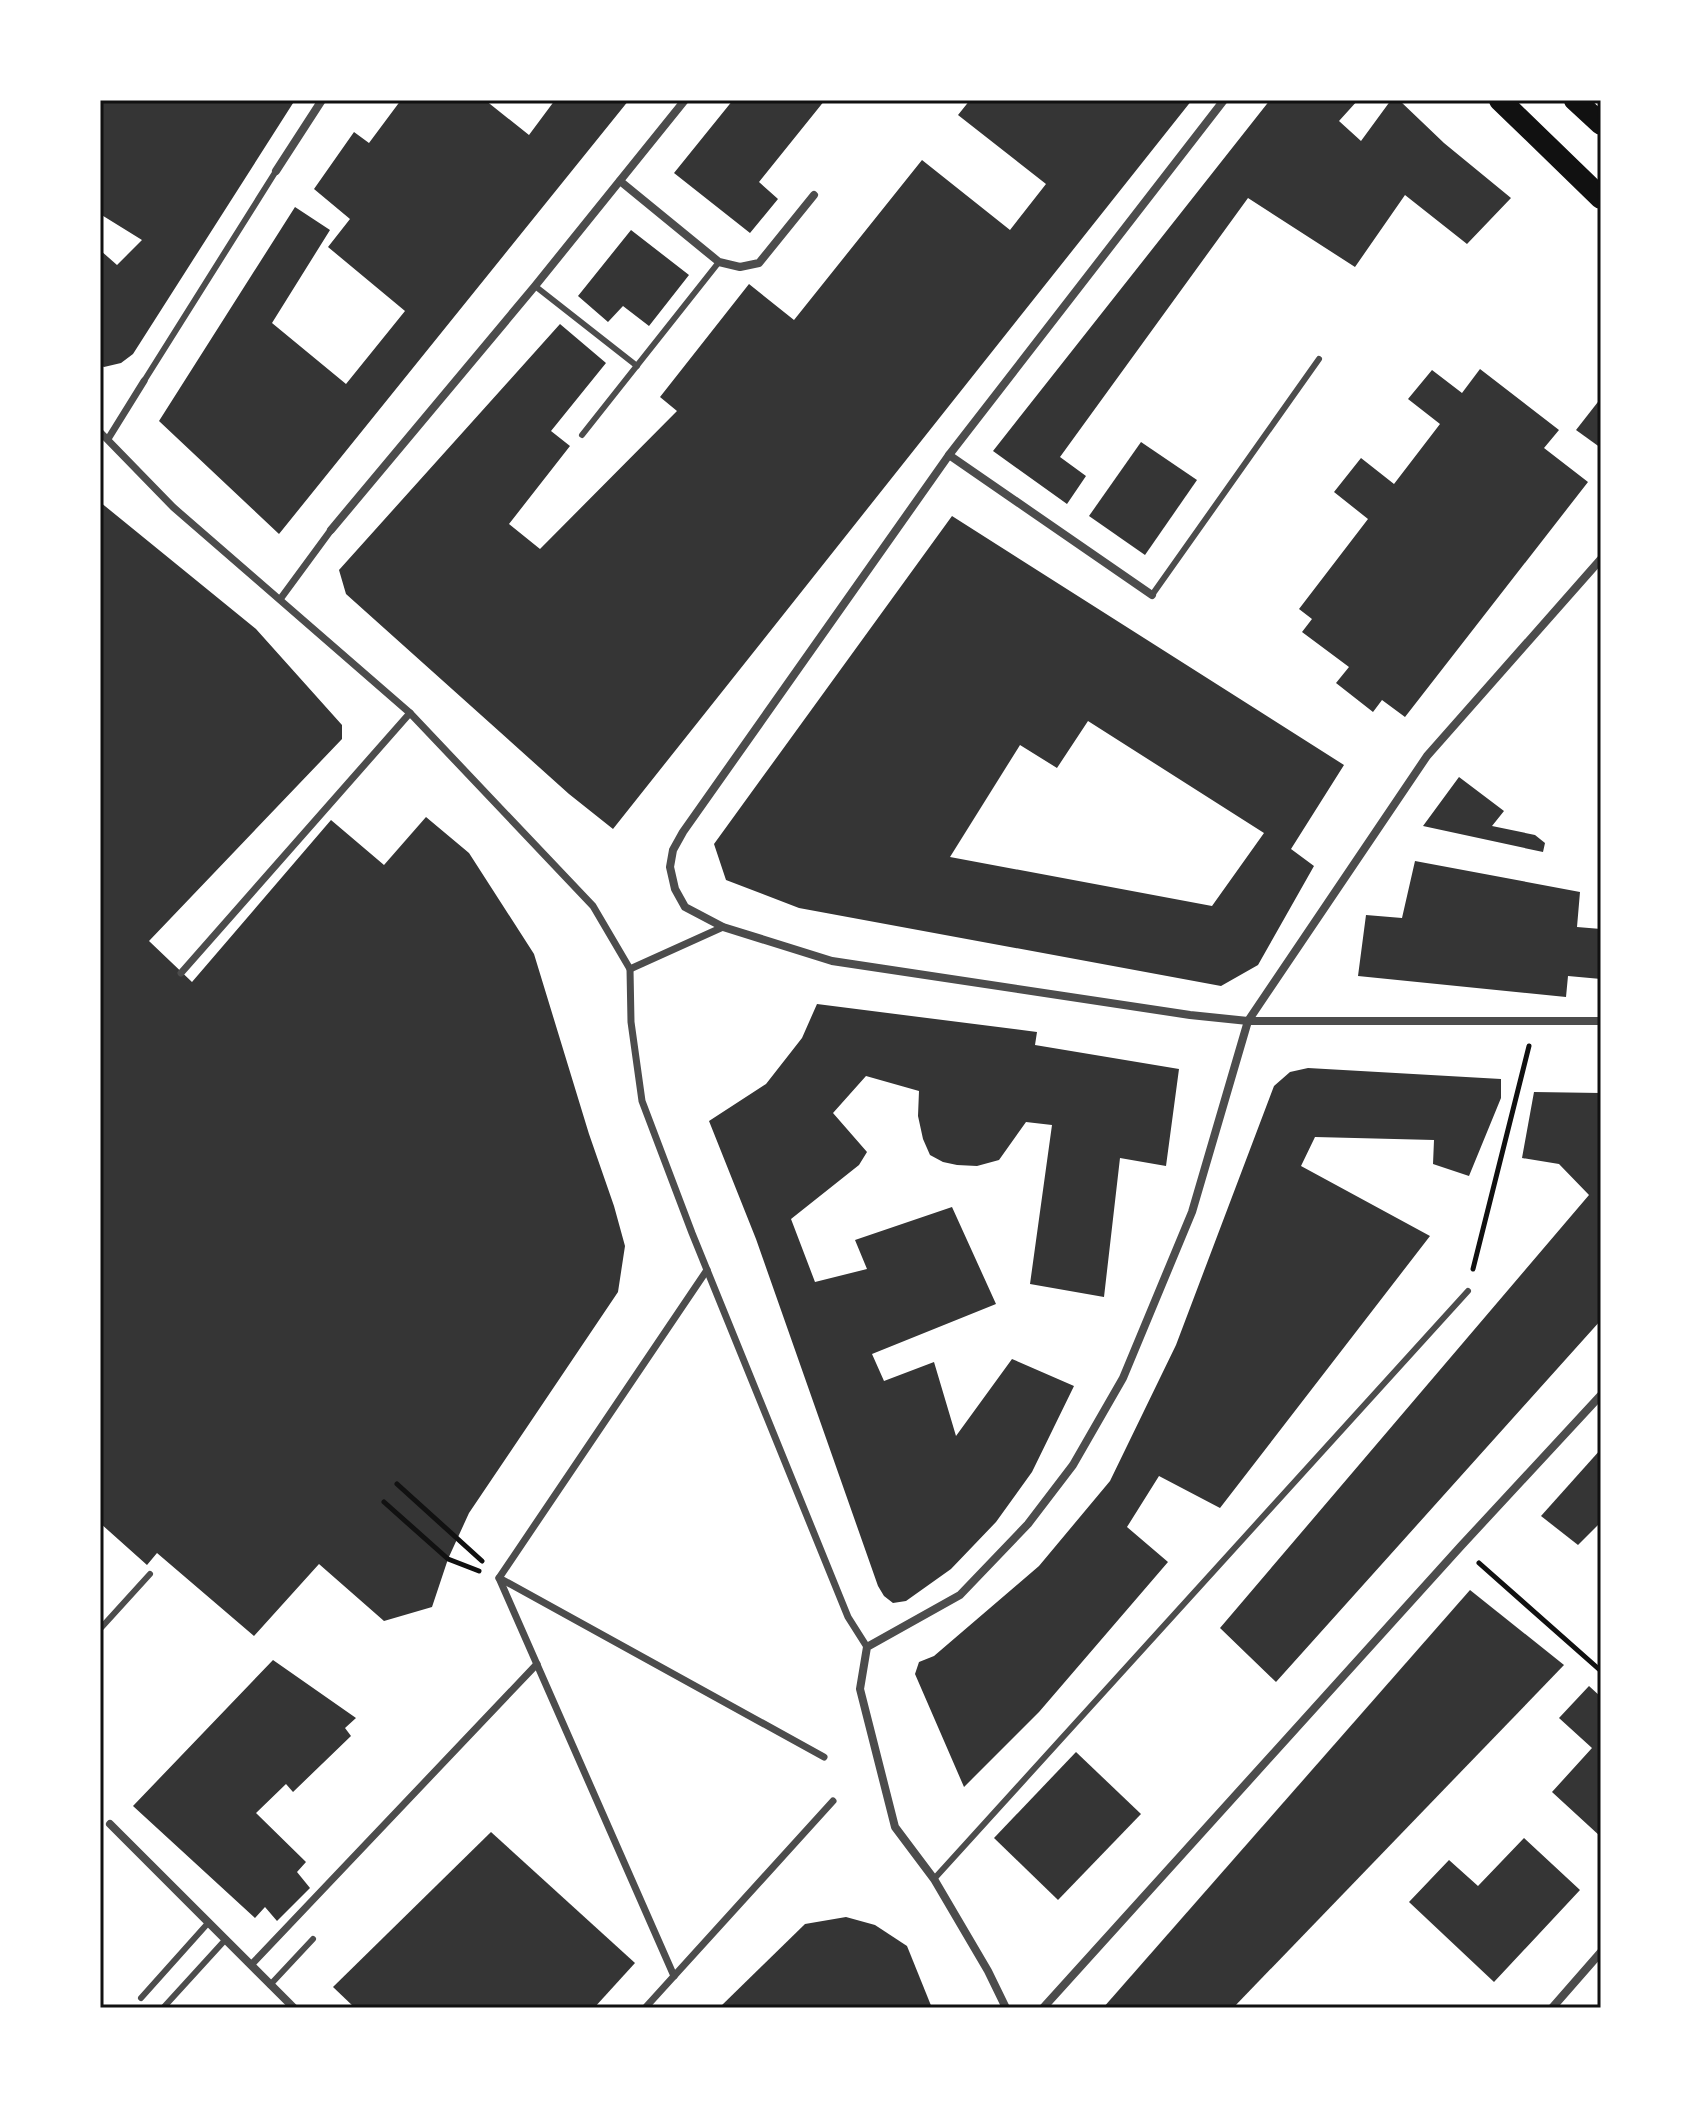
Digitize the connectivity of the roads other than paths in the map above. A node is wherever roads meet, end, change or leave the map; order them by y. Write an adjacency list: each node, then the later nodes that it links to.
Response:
1 (322, 100): 7 (street)
2 (685, 100): 8 (street)
3 (1224, 100): 19 (street)
4 (1500, 100): 10 (highway)
5 (1575, 100): 6 (highway)
6 (1601, 124)
7 (276, 171): 15 (lane)
8 (620, 181): 11 (street); 12 (street)
9 (814, 195): 11 (street)
10 (1601, 198)
11 (719, 262): 14 (lane)
12 (535, 286): 14 (lane); 20 (street)
13 (1319, 359): 22 (lane)
14 (637, 366): 17 (lane)
15 (144, 381): 18 (street)
16 (100, 432): 18 (street)
17 (582, 435)
18 (108, 439): 23 (street)
19 (949, 455): 22 (street); 25 (street)
20 (331, 530): 23 (street)
21 (1601, 559): 28 (street)
22 (1152, 595)
23 (281, 598): 24 (street)
24 (410, 713): 26 (street); 27 (street)
25 (723, 927): 26 (street); 28 (street)
26 (630, 969): 30 (street)
27 (181, 973)
28 (1248, 1021): 29 (street); 36 (street)
29 (1601, 1021)
30 (707, 1270): 34 (street); 36 (street)
31 (1468, 1291): 41 (lane)
32 (1601, 1395): 54 (street)
33 (150, 1574): 35 (lane)
34 (499, 1578): 37 (street); 38 (street)
35 (100, 1629)
36 (867, 1647): 41 (street)
37 (537, 1664): 46 (street); 47 (street)
38 (824, 1757)
39 (833, 1801): 47 (street)
40 (110, 1824): 42 (street)
41 (934, 1879): 53 (street)
42 (209, 1922): 43 (street); 49 (lane)
43 (226, 1939): 46 (street); 50 (lane)
44 (313, 1939): 48 (lane)
45 (1601, 1952): 55 (street)
46 (251, 1965): 48 (street)
47 (674, 1976): 52 (street)
48 (270, 1985): 51 (street)
49 (141, 1998)
50 (163, 2008)
51 (294, 2008)
52 (645, 2008)
53 (1006, 2008)
54 (1043, 2008)
55 (1552, 2008)

